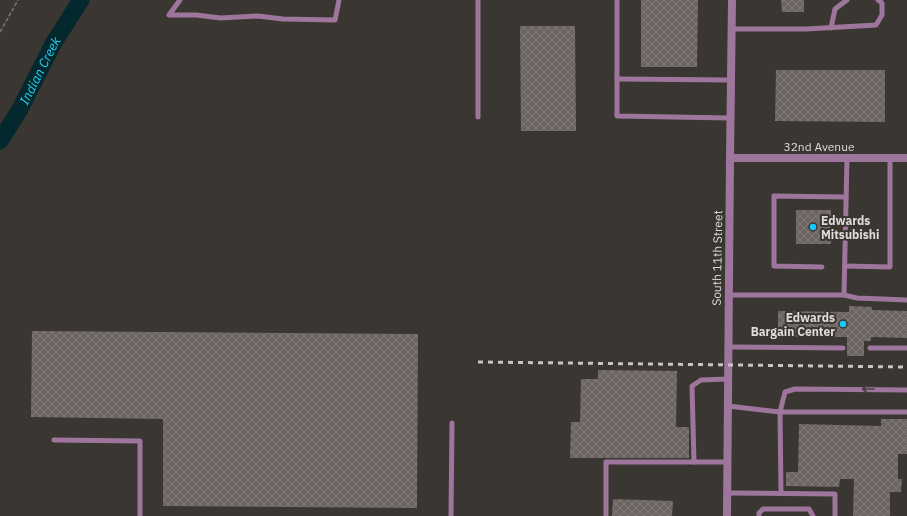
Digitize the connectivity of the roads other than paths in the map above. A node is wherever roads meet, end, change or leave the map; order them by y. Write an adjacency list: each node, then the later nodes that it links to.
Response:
1 (180, 0): 2 (lane)
2 (339, 0)
3 (478, 0): 12 (lane)
4 (618, 0): 10 (lane)
5 (732, 0): 9 (street, South 11th Street)
6 (847, 0): 8 (lane)
7 (878, 0): 8 (lane)
8 (831, 28): 9 (lane)
9 (732, 29): 11 (street, South 11th Street)
10 (617, 79): 11 (lane); 13 (lane)
11 (731, 80): 13 (street, South 11th Street)
12 (478, 117)
13 (730, 118): 14 (street, South 11th Street)
14 (730, 158): 15 (street, 32nd Avenue); 21 (street, South 11th Street)
15 (846, 158): 16 (street, 32nd Avenue); 18 (lane)
16 (890, 158): 17 (street, 32nd Avenue); 19 (lane)
17 (907, 158)
18 (846, 197): 19 (lane); 20 (lane)
19 (845, 266): 22 (lane)
20 (822, 267)
21 (729, 295): 22 (lane); 24 (street, South 11th Street)
22 (844, 295): 23 (lane)
23 (907, 300)
24 (728, 347): 25 (lane); 28 (street, South 11th Street)
25 (843, 348)
26 (870, 348): 27 (lane)
27 (907, 348)
28 (728, 379): 30 (street, South 11th Street); 35 (lane)
29 (907, 390): 31 (lane, one-way to 31)
30 (728, 406): 31 (lane); 36 (street, South 11th Street)
31 (780, 412): 32 (lane); 38 (lane)
32 (907, 412)
33 (452, 423): 40 (lane)
34 (54, 440): 39 (lane)
35 (694, 462): 36 (lane); 41 (lane)
36 (728, 462): 37 (street, South 11th Street)
37 (728, 492): 38 (lane); 42 (street, South 11th Street)
38 (781, 493): 45 (lane)
39 (140, 516)
40 (451, 516)
41 (606, 516)
42 (727, 516)
43 (759, 516): 44 (lane)
44 (813, 516)
45 (835, 516)

